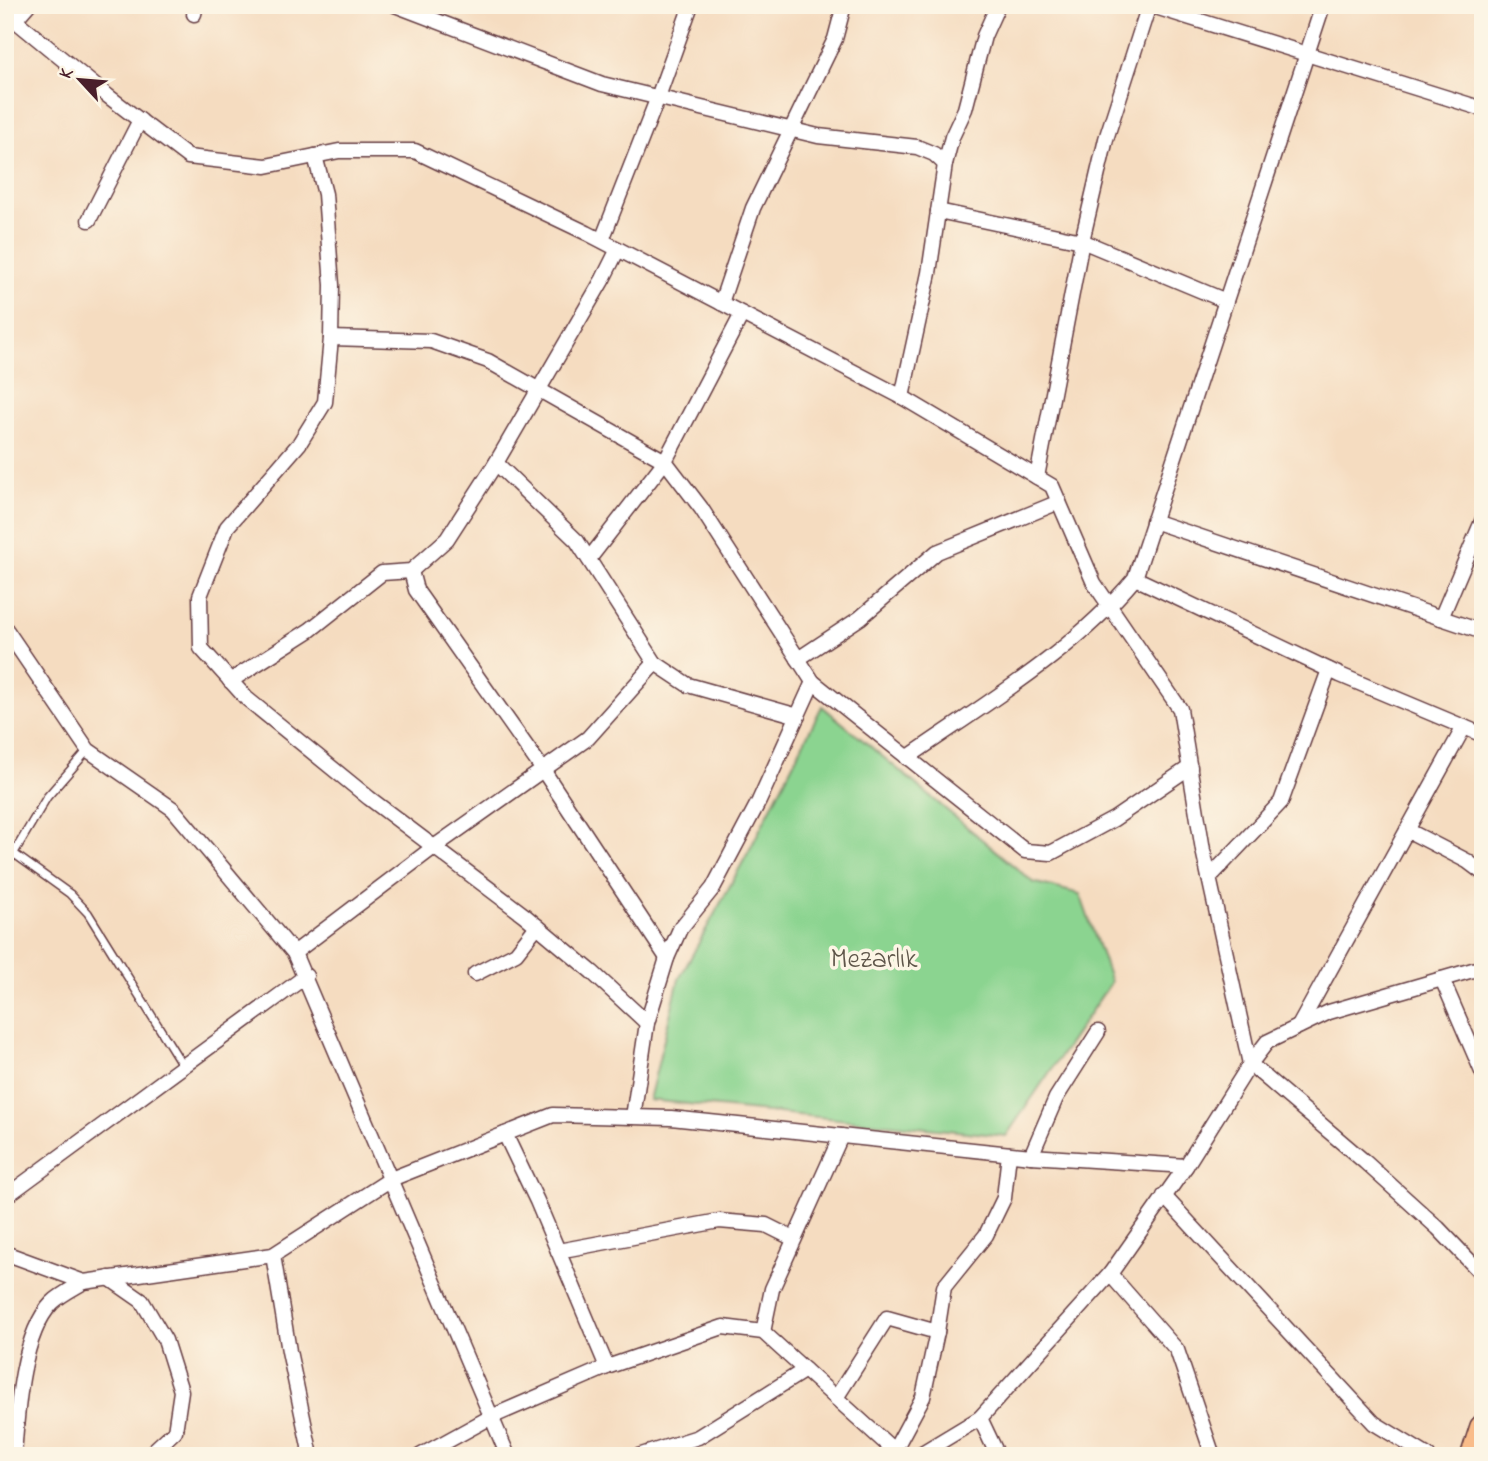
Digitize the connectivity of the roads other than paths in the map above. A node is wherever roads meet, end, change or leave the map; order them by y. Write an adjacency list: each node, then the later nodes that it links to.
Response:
1 (28, 5): 8 (street)
2 (395, 5): 10 (street)
3 (691, 5): 10 (street)
4 (845, 5): 13 (street)
5 (998, 5): 15 (street)
6 (1149, 5): 9 (street); 19 (street)
7 (1323, 5): 9 (street)
8 (10, 16): 12 (street)
9 (1308, 55): 11 (street); 21 (street)
10 (658, 97): 13 (street); 18 (street)
11 (1483, 109)
12 (140, 120): 14 (street); 17 (street)
13 (792, 130): 15 (street); 22 (street)
14 (314, 156): 18 (street); 24 (street)
15 (945, 164): 16 (street)
16 (938, 211): 19 (street); 26 (street)
17 (89, 220)
18 (602, 240): 20 (street)
19 (1082, 241): 21 (street); 29 (street)
20 (618, 249): 22 (street); 25 (street)
21 (1226, 301): 32 (street)
22 (721, 303): 23 (street)
23 (742, 314): 26 (street); 27 (street)
24 (331, 338): 25 (street); 43 (street)
25 (539, 389): 27 (street); 28 (street)
26 (902, 397): 29 (street)
27 (665, 461): 33 (street); 40 (street)
28 (496, 463): 33 (street); 34 (street)
29 (1037, 477): 30 (street)
30 (1059, 502): 36 (street); 40 (street)
31 (1483, 519): 37 (street)
32 (1153, 521): 35 (street); 37 (street)
33 (589, 559): 41 (street)
34 (411, 571): 43 (street); 51 (street)
35 (1135, 578): 36 (street); 42 (street)
36 (1111, 607): 49 (street); 50 (street)
37 (1441, 618): 39 (street)
38 (5, 628): 48 (street)
39 (1483, 632)
40 (798, 659): 44 (street)
41 (655, 663): 45 (street); 51 (street)
42 (1329, 670): 46 (street); 57 (street)
43 (230, 681): 53 (street)
44 (813, 682): 45 (street); 49 (street)
45 (798, 716): 60 (street)
46 (1464, 727): 47 (street); 52 (street)
47 (1483, 735)
48 (88, 750): 54 (lane); 59 (street)
49 (907, 758): 50 (street)
50 (1189, 767): 57 (street)
51 (543, 770): 53 (street); 60 (street)
52 (1407, 831): 56 (street); 66 (street)
53 (434, 847): 58 (street); 59 (street)
54 (13, 853): 55 (lane); 69 (lane)
55 (5, 868)
56 (1483, 873)
57 (1209, 878): 68 (street)
58 (537, 926): 62 (street); 65 (street)
59 (294, 953): 63 (street)
60 (667, 958): 65 (street)
61 (1483, 967): 64 (street)
62 (475, 974)
63 (306, 976): 69 (street); 77 (street)
64 (1442, 979): 66 (street); 70 (street)
65 (647, 1023): 71 (street)
66 (1299, 1026): 68 (street)
67 (1098, 1032): 75 (street)
68 (1250, 1064): 76 (street); 85 (street)
69 (183, 1066): 79 (street)
70 (1483, 1074)
71 (633, 1117): 72 (street); 73 (street)
72 (505, 1134): 77 (street); 81 (street)
73 (841, 1136): 74 (street); 80 (street)
74 (1009, 1154): 75 (street); 89 (street)
75 (1031, 1156): 76 (street)
76 (1186, 1166): 78 (street)
77 (391, 1179): 83 (street); 93 (street)
78 (1164, 1196): 84 (street); 107 (street)
79 (5, 1197)
80 (794, 1239): 81 (street); 88 (street)
81 (558, 1251): 90 (street)
82 (5, 1253): 87 (street)
83 (273, 1255): 86 (street); 100 (street)
84 (1110, 1274): 94 (street); 106 (street)
85 (1483, 1275)
86 (109, 1278): 87 (street); 99 (street)
87 (84, 1282): 98 (street)
88 (763, 1332): 90 (street); 91 (street)
89 (937, 1332): 92 (street); 97 (street)
90 (607, 1367): 93 (street)
91 (805, 1370): 92 (street); 96 (street)
92 (836, 1398): 97 (street)
93 (491, 1417): 101 (street); 102 (street)
94 (980, 1418): 104 (street); 105 (street)
95 (1483, 1427): 108 (highway)
96 (661, 1453): 103 (street)
97 (897, 1453)
98 (15, 1456)
99 (148, 1456)
100 (311, 1456)
101 (420, 1456)
102 (508, 1456)
103 (638, 1456)
104 (917, 1456)
105 (998, 1456)
106 (1213, 1456)
107 (1428, 1456)
108 (1474, 1456)

